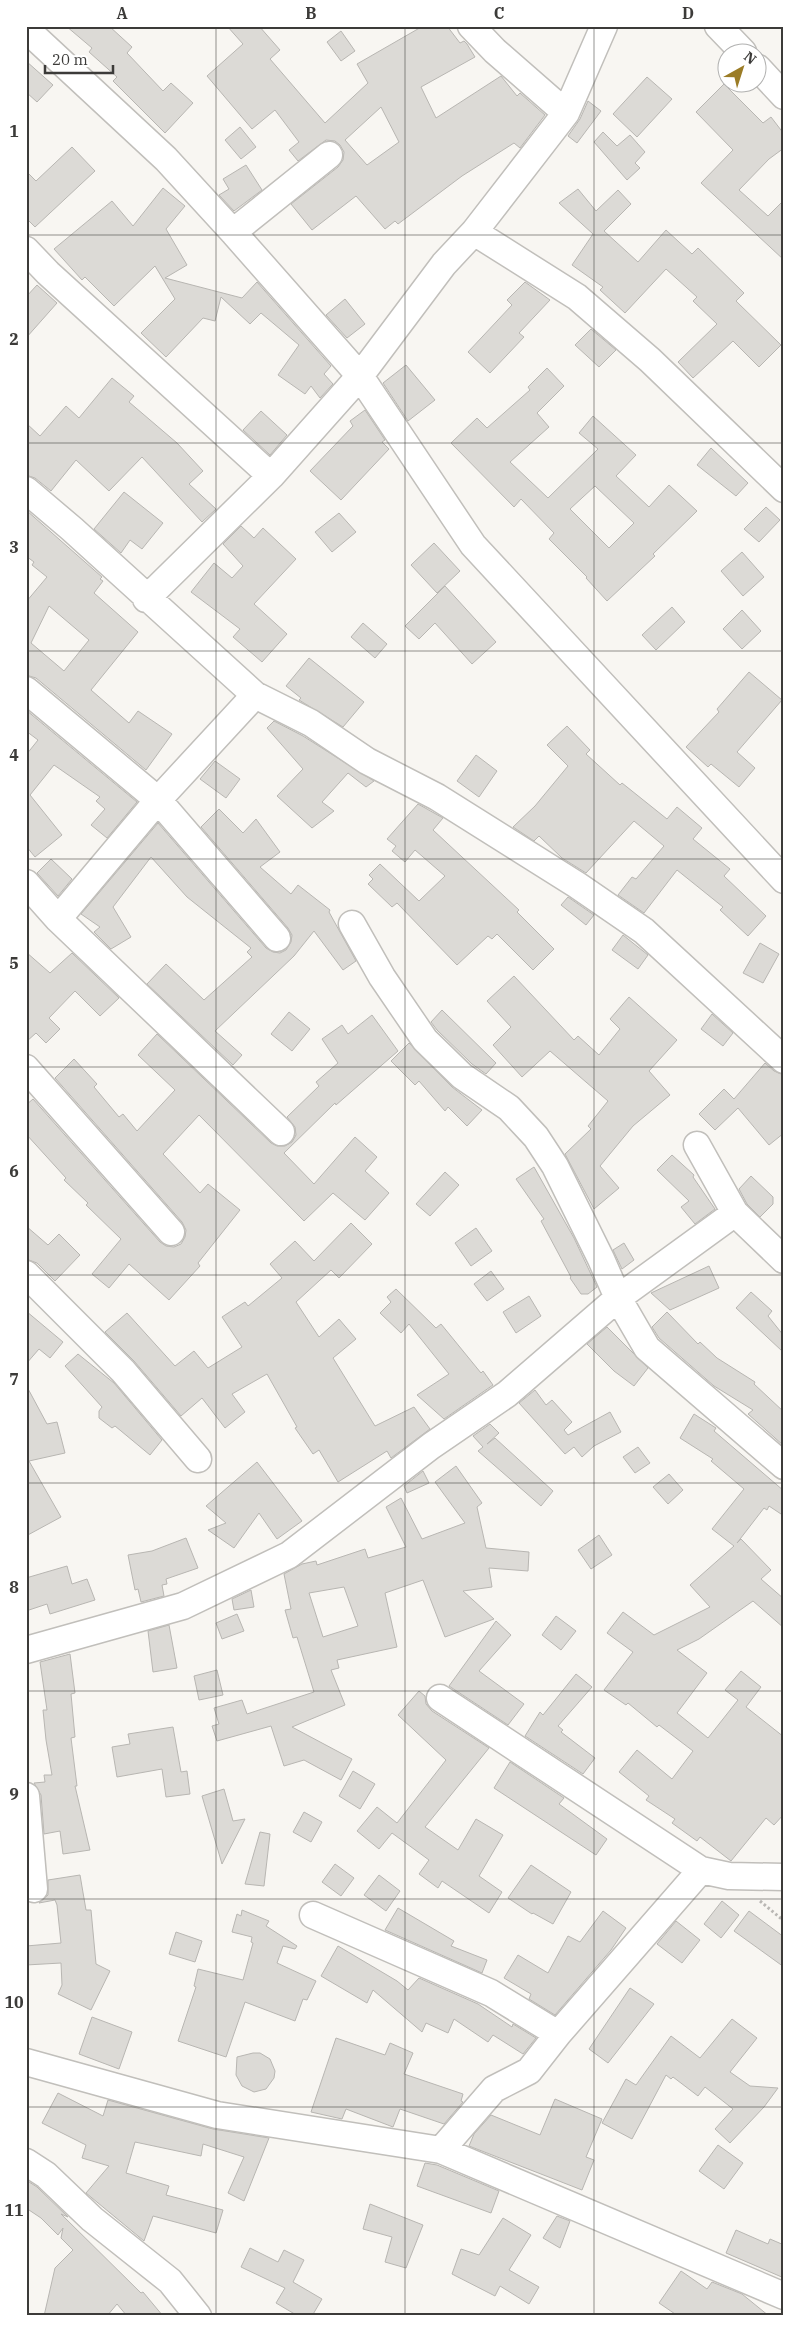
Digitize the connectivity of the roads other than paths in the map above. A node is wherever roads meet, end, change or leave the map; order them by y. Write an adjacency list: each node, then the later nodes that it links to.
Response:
1 (471, 26): 8 (street)
2 (604, 26): 8 (street)
3 (718, 26): 5 (street)
4 (26, 29): 10 (street)
5 (733, 42)
6 (768, 79): 7 (street)
7 (784, 96)
8 (566, 113): 11 (street)
9 (329, 155): 10 (street)
10 (233, 232): 13 (street)
11 (474, 232): 13 (street); 15 (street)
12 (26, 250): 14 (street)
13 (360, 376): 14 (street); 21 (street)
14 (271, 476): 17 (street)
15 (784, 489)
16 (26, 490): 17 (street)
17 (146, 598): 19 (street)
18 (26, 690): 20 (street)
19 (255, 695): 20 (street); 26 (street)
20 (158, 800): 23 (street); 25 (street)
21 (784, 880)
22 (26, 883): 23 (street)
23 (58, 919): 28 (street)
24 (352, 924): 34 (street)
25 (277, 938)
26 (784, 1060)
27 (26, 1068): 31 (street)
28 (280, 1132)
29 (697, 1145): 30 (street)
30 (736, 1213): 32 (street); 34 (street)
31 (170, 1232)
32 (780, 1252)
33 (26, 1274): 35 (street)
34 (618, 1298): 36 (street); 37 (street)
35 (198, 1459)
36 (784, 1466)
37 (26, 1650)
38 (440, 1698): 40 (street)
39 (26, 1796): 42 (street)
40 (701, 1870): 41 (street); 44 (street)
41 (784, 1877)
42 (34, 1889)
43 (313, 1915): 44 (street)
44 (558, 2034): 46 (street)
45 (26, 2062): 46 (street)
46 (441, 2150): 48 (street)
47 (26, 2162): 49 (street)
48 (784, 2296)
49 (198, 2316)

